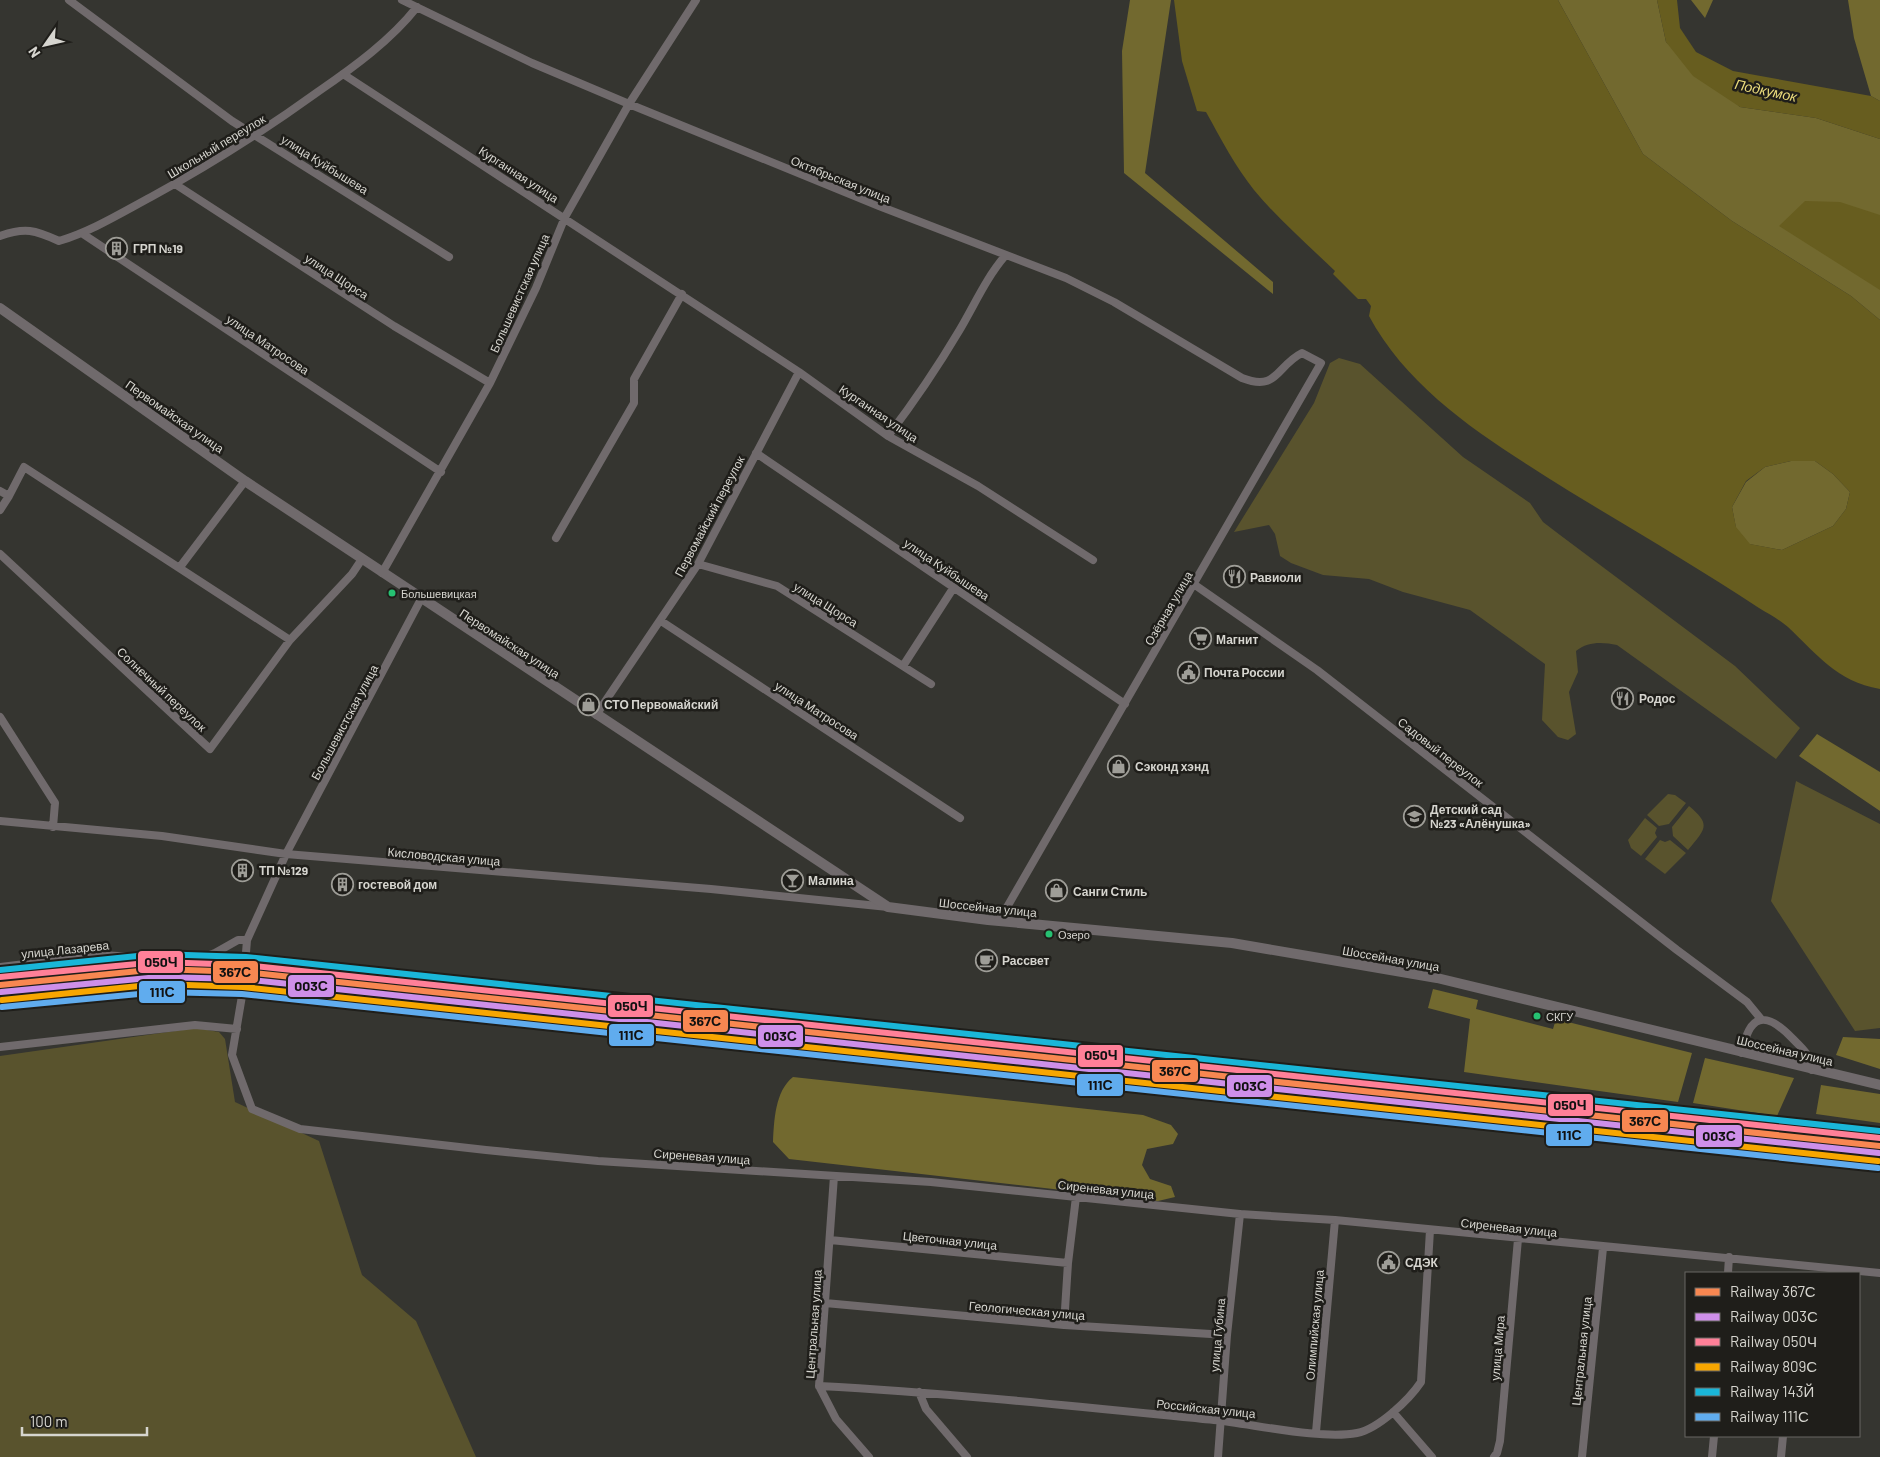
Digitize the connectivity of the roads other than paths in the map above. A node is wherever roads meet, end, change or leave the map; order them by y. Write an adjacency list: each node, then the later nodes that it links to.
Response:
1 (69, 0): 7 (street, улица Куйбышева)
2 (402, 0): 4 (street, Октябрьская улица)
3 (696, 0): 6 (street, Большевистская улица)
4 (417, 7): 5 (street, Школьный переулок); 6 (street, Октябрьская улица)
5 (344, 74): 7 (street, Школьный переулок); 9 (street, Курганная улица)
6 (629, 104): 9 (street, Большевистская улица); 12 (street, Октябрьская улица)
7 (258, 135): 8 (street, Школьный переулок); 13 (street, улица Куйбышева)
8 (175, 184): 10 (street, Школьный переулок); 18 (street, улица Щорса)
9 (565, 217): 14 (street, Курганная улица); 18 (street, Большевистская улица)
10 (83, 234): 11 (street, Школьный переулок); 21 (street, улица Матросова)
11 (0, 236)
12 (1005, 256): 17 (street, Октябрьская улица); 19 (street)
13 (449, 257)
14 (682, 294): 16 (street, Курганная улица); 26 (street)
15 (0, 308): 22 (main road, Первомайская улица)
16 (799, 372): 19 (street, Курганная улица); 20 (street, Первомайский переулок)
17 (1268, 381): 33 (street, Озёрная улица)
18 (490, 383): 21 (street, Большевистская улица)
19 (888, 436): 29 (street, Курганная улица)
20 (756, 453): 30 (street, Первомайский переулок); 34 (street, улица Куйбышева)
21 (441, 472): 32 (street, Большевистская улица)
22 (245, 481): 28 (main road, Первомайская улица); 31 (street)
23 (0, 491): 24 (street)
24 (9, 496): 25 (street); 31 (street)
25 (0, 510)
26 (556, 538)
27 (0, 554): 37 (street, Солнечный переулок)
28 (362, 560): 32 (main road, Первомайская улица); 37 (street, Солнечный переулок)
29 (1093, 560)
30 (698, 564): 36 (street, Первомайский переулок); 38 (street, улица Щорса)
31 (180, 567): 37 (street)
32 (382, 574): 35 (main road, Первомайская улица)
33 (1195, 585): 40 (street, Озёрная улица); 51 (street, Садовый переулок)
34 (954, 588): 38 (street); 40 (street, улица Куйбышева)
35 (421, 599): 41 (main road, Первомайская улица); 46 (street, Большевистская улица)
36 (661, 621): 41 (street, Первомайский переулок); 43 (street, улица Матросова)
37 (290, 640)
38 (903, 666): 39 (street, улица Щорса)
39 (931, 684)
40 (1125, 704): 48 (street, Озёрная улица)
41 (596, 715): 47 (main road, Первомайская улица)
42 (0, 717): 45 (street)
43 (960, 818)
44 (0, 822): 45 (street, Кисловодская улица)
45 (53, 827): 46 (street, Кисловодская улица)
46 (286, 854): 47 (street, Кисловодская улица); 49 (street, Большевистская улица)
47 (888, 908): 48 (main road, Шоссейная улица)
48 (999, 921): 54 (main road, Шоссейная улица)
49 (247, 940): 50 (street, улица Лазарева); 52 (street, Большевистская улица)
50 (0, 967)
51 (1762, 1019): 54 (street); 55 (street, Садовый переулок)
52 (237, 1030): 53 (street); 57 (street, Сиреневая улица)
53 (0, 1047)
54 (1742, 1053): 55 (main road, Шоссейная улица)
55 (1812, 1070): 56 (main road, Шоссейная улица)
56 (1880, 1085)
57 (834, 1176): 58 (street, Сиреневая улица); 63 (street, Центральная улица)
58 (1076, 1197): 59 (street, Сиреневая улица); 66 (street)
59 (1240, 1214): 60 (street, Сиреневая улица); 73 (street, улица Губина)
60 (1335, 1220): 61 (street, Сиреневая улица); 78 (street, Олимпийская улица)
61 (1430, 1230): 62 (street, Сиреневая улица); 76 (street, Российская улица)
62 (1518, 1239): 64 (street, Сиреневая улица); 85 (street, улица Мира)
63 (830, 1240): 66 (street, Цветочная улица); 71 (street, Центральная улица)
64 (1603, 1248): 65 (street, Сиреневая улица); 86 (street, Центральная улица)
65 (1729, 1257): 67 (street, Сиреневая улица); 68 (street)
66 (1068, 1263): 72 (street)
67 (1801, 1264): 69 (street); 70 (street, Сиреневая улица)
68 (1728, 1272)
69 (1800, 1272)
70 (1880, 1272)
71 (825, 1303): 72 (street, Геологическая улица); 74 (street, Центральная улица)
72 (1064, 1324): 73 (street, Геологическая улица)
73 (1227, 1335): 77 (street, улица Губина)
74 (819, 1386): 75 (street, Российская улица); 81 (street, Центральная улица)
75 (919, 1392): 77 (street, Российская улица); 82 (street)
76 (1393, 1412): 78 (street, Российская улица); 84 (street)
77 (1221, 1420): 78 (street, Российская улица); 83 (street, улица Губина)
78 (1316, 1432)
79 (1714, 1437): 87 (street)
80 (1783, 1437): 88 (street)
81 (869, 1457)
82 (967, 1457)
83 (1218, 1457)
84 (1432, 1457)
85 (1494, 1457)
86 (1584, 1457)
87 (1712, 1457)
88 (1781, 1457)

